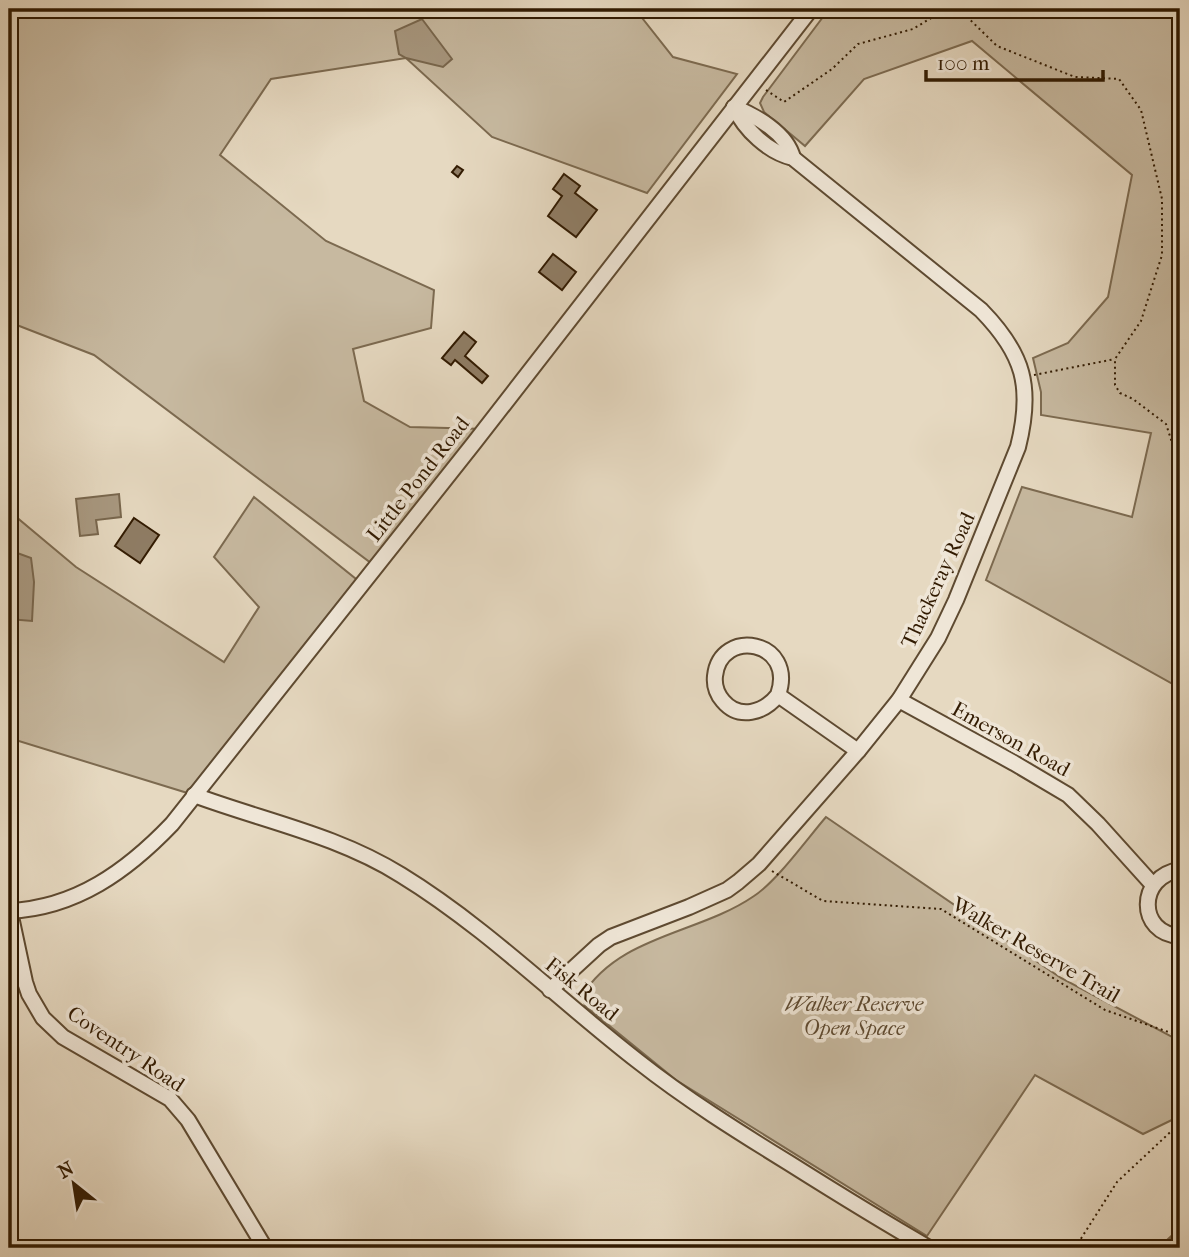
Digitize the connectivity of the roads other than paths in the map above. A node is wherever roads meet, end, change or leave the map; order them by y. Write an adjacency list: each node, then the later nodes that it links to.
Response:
1 (811, 9): 2 (street, Little Pond Road)
2 (734, 107): 4 (street, Thackeray Road); 6 (street, Little Pond Road)
3 (778, 695): 3 (street); 5 (street)
4 (899, 700): 5 (street, Thackeray Road); 8 (street, Emerson Road)
5 (858, 751): 11 (street, Thackeray Road)
6 (194, 795): 9 (street, Little Pond Road); 11 (street, Fisk Road)
7 (1180, 870): 8 (street)
8 (1153, 885): 10 (street)
9 (10, 911): 12 (street, Coventry Road)
10 (1180, 936)
11 (550, 990): 13 (street, Fisk Road)
12 (264, 1248)
13 (929, 1248)

